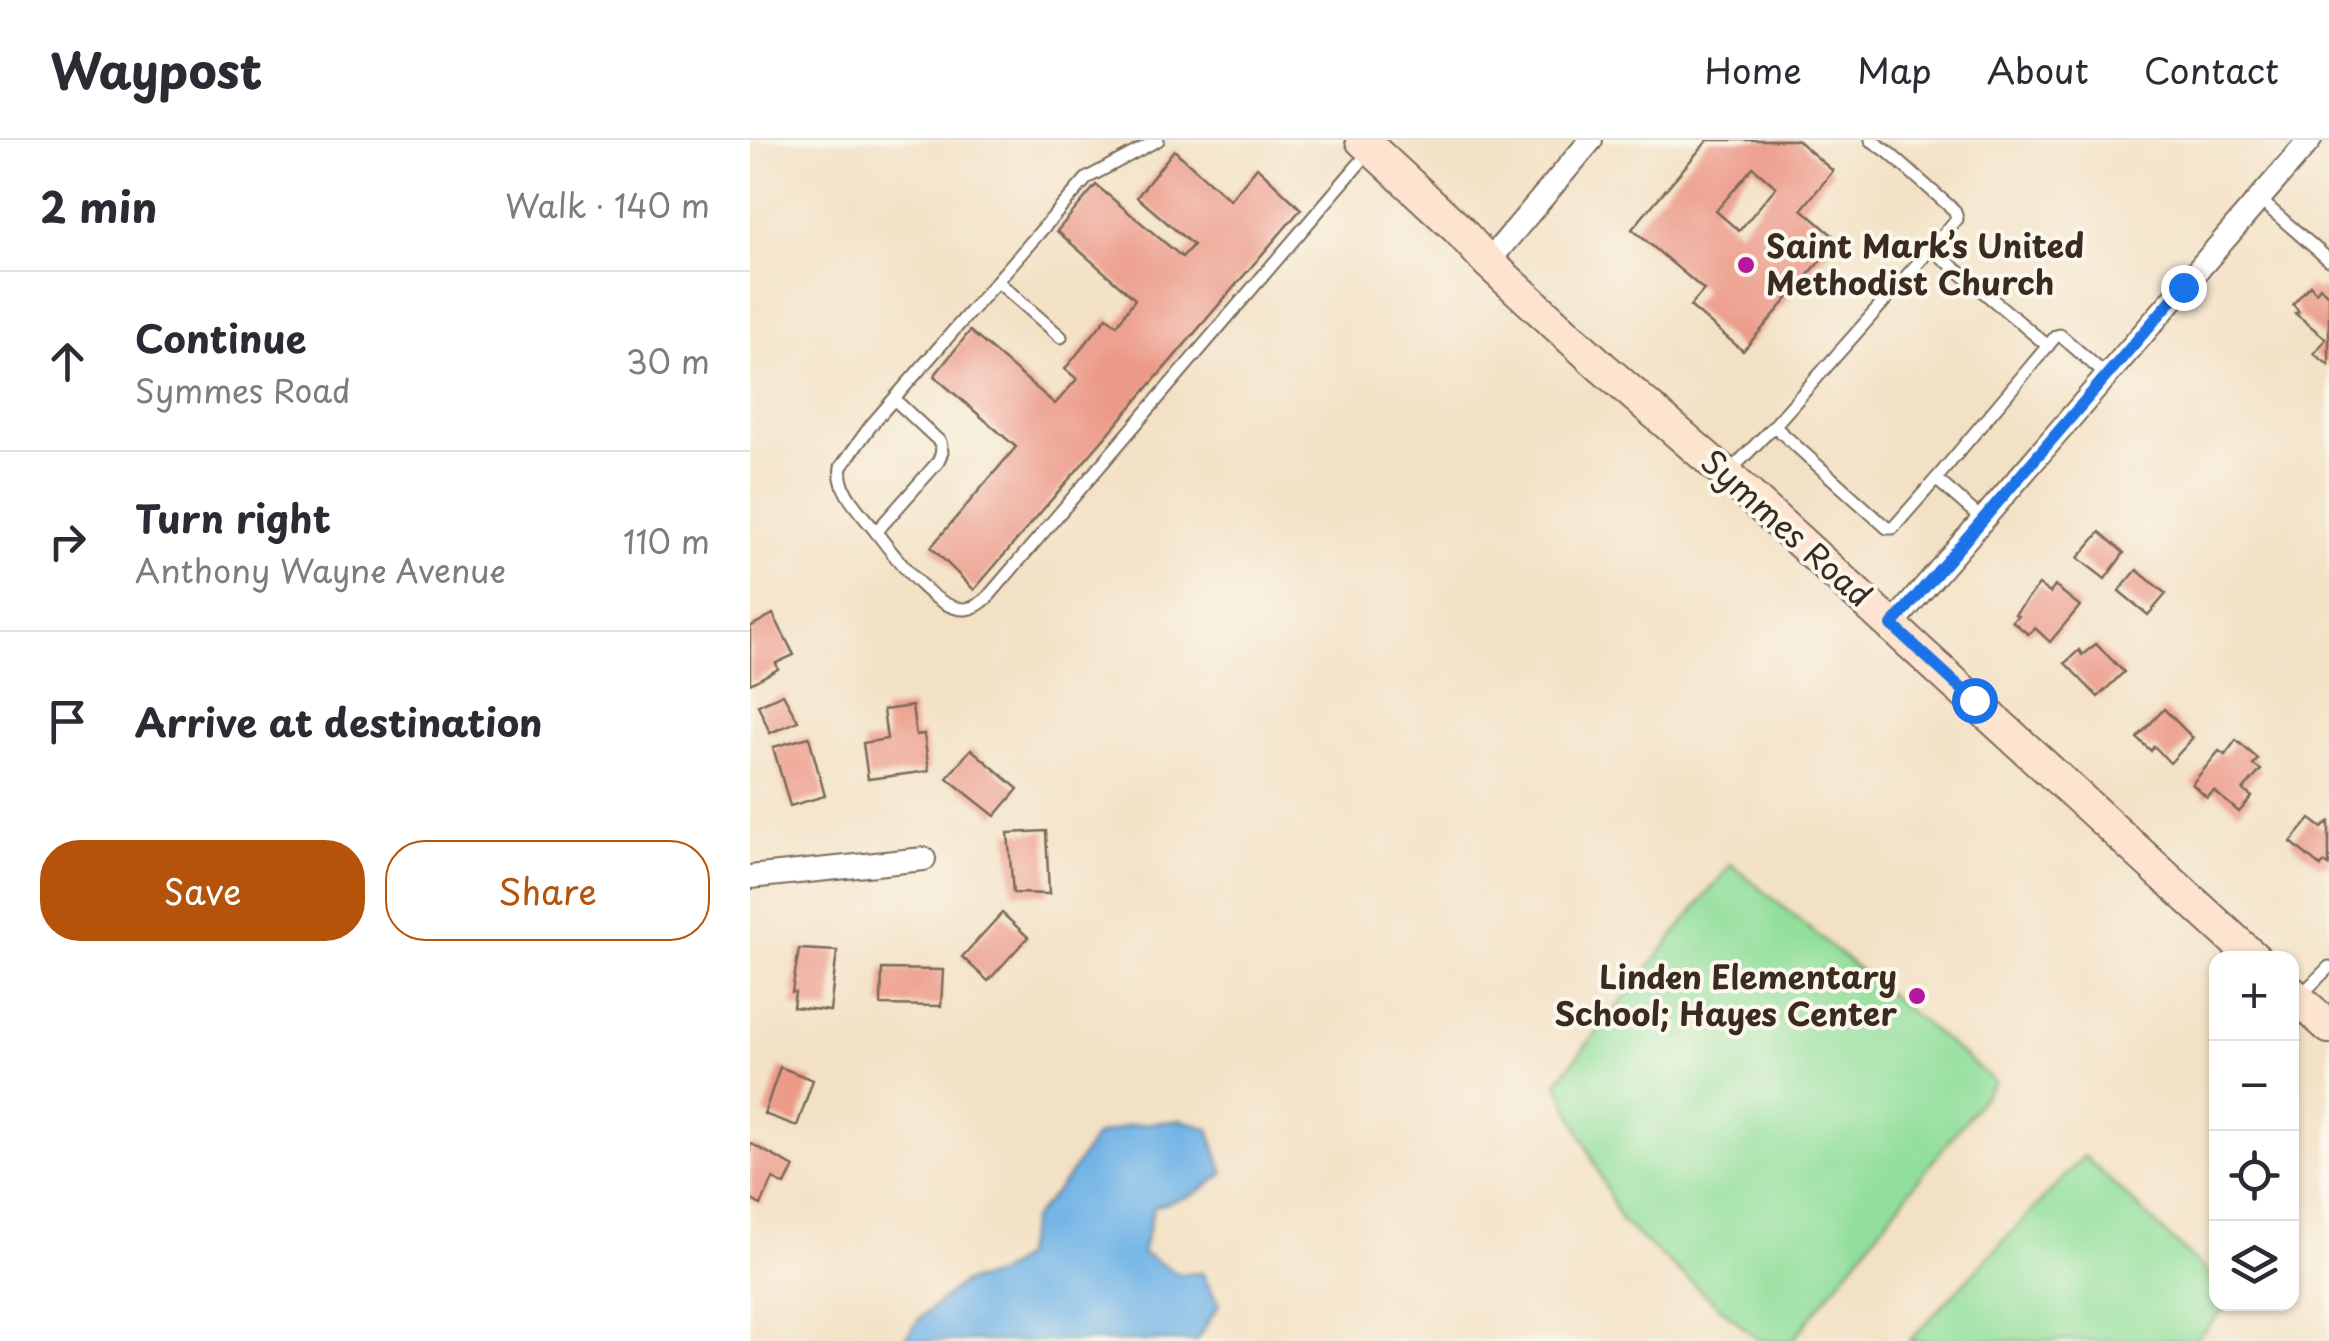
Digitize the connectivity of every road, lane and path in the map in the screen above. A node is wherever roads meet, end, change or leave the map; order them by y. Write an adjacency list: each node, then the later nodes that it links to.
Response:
1 (1158, 140): 10 (lane)
2 (1591, 140): 9 (street)
3 (1871, 140): 7 (lane)
4 (2310, 140): 6 (street)
5 (1367, 144): 9 (main road, Symmes Road); 19 (lane)
6 (2260, 198): 8 (lane); 13 (street)
7 (1932, 249): 12 (lane); 15 (lane)
8 (2329, 260)
9 (1488, 262): 16 (main road, Symmes Road)
10 (998, 281): 11 (lane); 14 (lane)
11 (1061, 337)
12 (2048, 346): 13 (lane); 17 (lane)
13 (2106, 376): 18 (street)
14 (894, 399): 19 (lane); 19 (lane)
15 (1774, 426): 16 (lane); 17 (lane)
16 (1727, 474): 20 (main road, Symmes Road)
17 (1936, 479): 18 (lane)
18 (1982, 520): 20 (street)
19 (876, 532)
20 (1892, 625): 23 (main road, Symmes Road)
21 (924, 859): 22 (street)
22 (750, 877)
23 (2246, 951)
24 (2329, 967): 25 (lane)
25 (2299, 993)
26 (2299, 1000): 27 (main road)
27 (2329, 1027)

